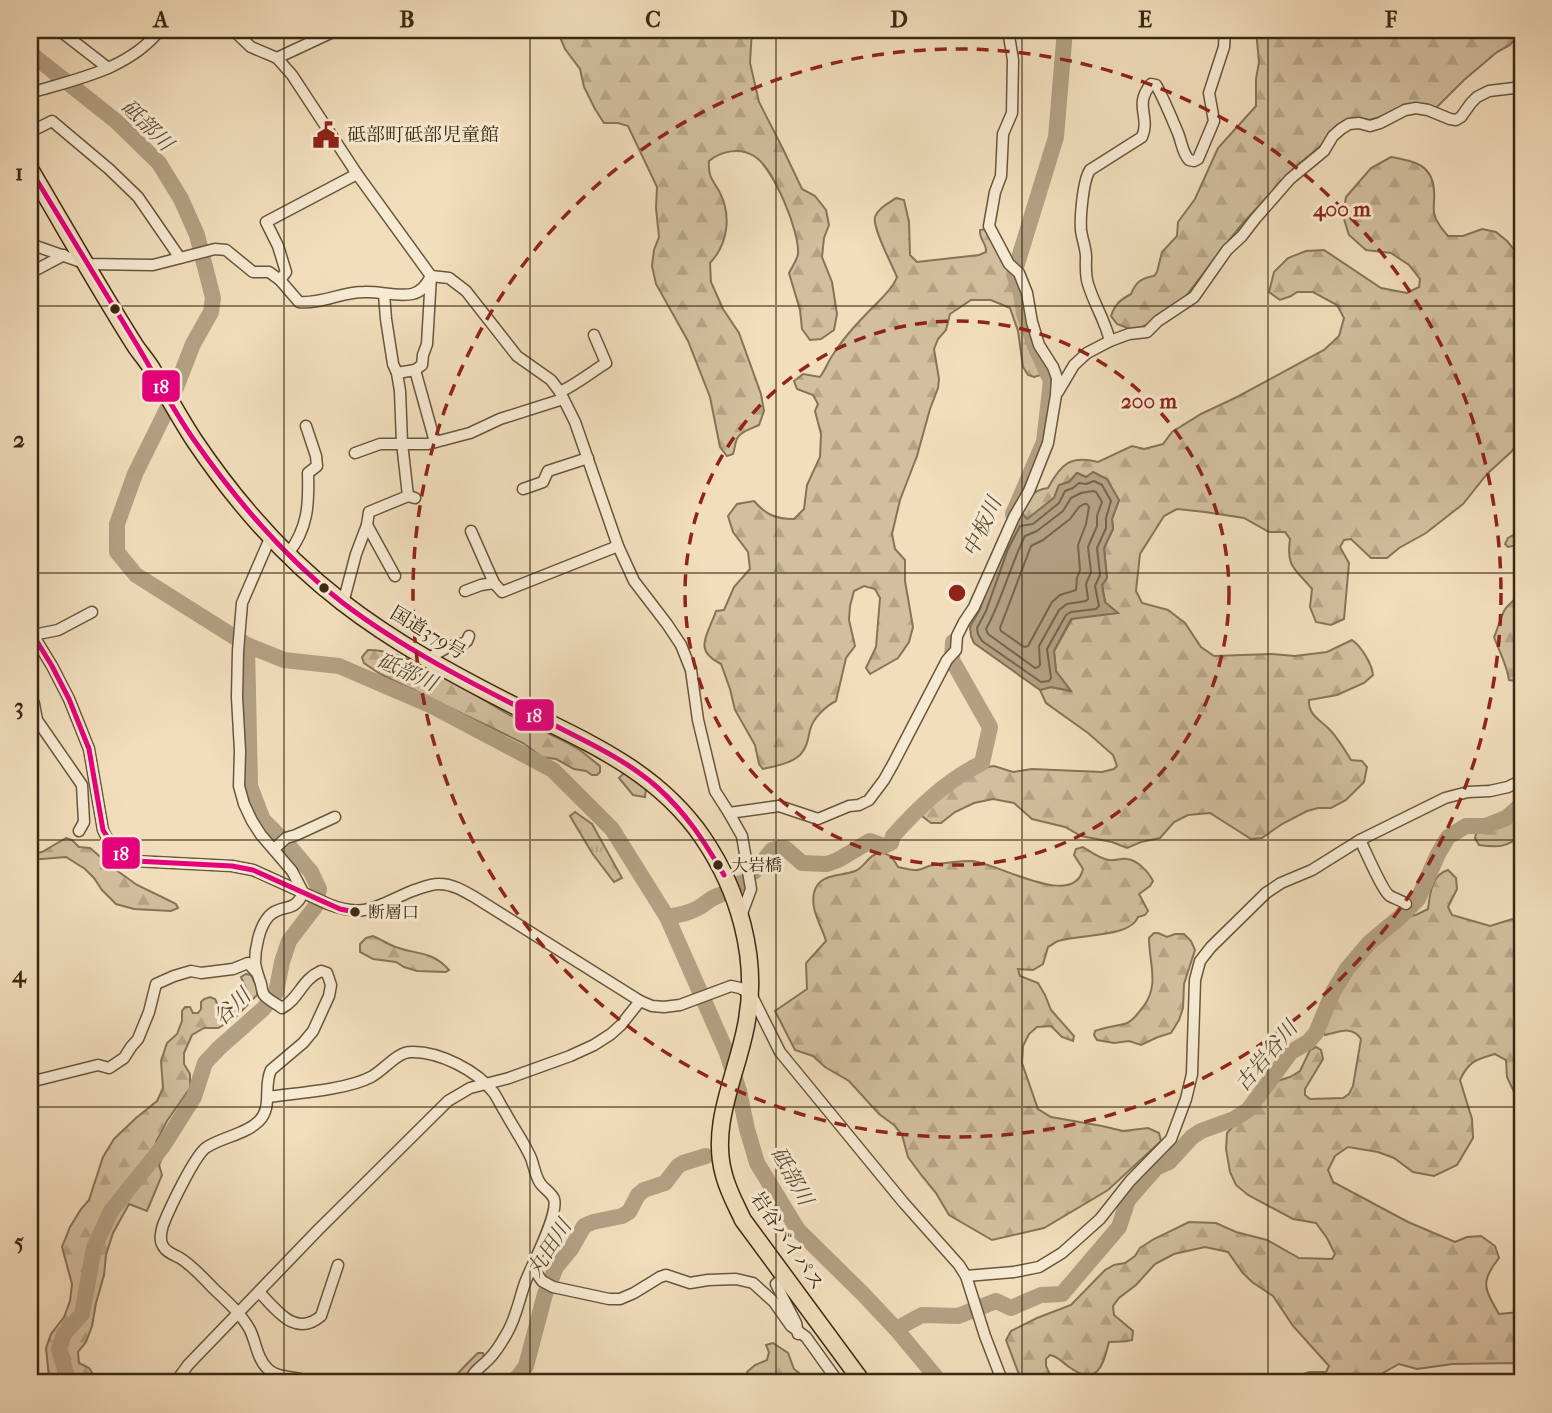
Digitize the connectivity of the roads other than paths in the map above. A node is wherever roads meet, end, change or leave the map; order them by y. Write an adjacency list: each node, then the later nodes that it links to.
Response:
1 (59, 30): 8 (street)
2 (160, 30): 8 (street)
3 (233, 30): 7 (street)
4 (337, 30): 7 (street)
5 (1008, 30): 27 (street)
6 (1225, 30): 23 (street)
7 (277, 58): 13 (street)
8 (104, 71): 10 (street)
9 (1522, 87): 23 (street)
10 (30, 93)
11 (30, 132): 16 (street)
12 (30, 169): 17 (highway, 国道379号)
13 (357, 174): 19 (street); 20 (street)
14 (30, 244): 15 (street)
15 (64, 255): 17 (street); 18 (street)
16 (181, 258): 17 (street); 20 (street)
17 (87, 264): 36 (highway, 国道379号)
18 (30, 273)
19 (431, 276): 21 (street); 24 (street); 26 (street)
20 (279, 280): 21 (street)
21 (384, 294): 25 (street)
22 (594, 335): 26 (street)
23 (1110, 341): 27 (street)
24 (415, 370): 25 (street); 29 (street)
25 (397, 373): 30 (street)
26 (562, 395): 29 (street); 32 (street)
27 (1056, 395): 50 (street)
28 (306, 426): 38 (street)
29 (435, 442): 30 (street)
30 (402, 443): 31 (street); 34 (street)
31 (355, 453)
32 (587, 458): 33 (street); 37 (street)
33 (523, 489)
34 (367, 525): 39 (street); 42 (street)
35 (471, 531): 40 (street)
36 (271, 537): 38 (highway, 国道379号); 54 (street)
37 (618, 546): 40 (street); 50 (street)
38 (288, 554): 42 (highway, 国道379号)
39 (395, 576)
40 (494, 583): 41 (street)
41 (465, 591)
42 (343, 603): 46 (highway, 国道379号)
43 (92, 612): 44 (street)
44 (31, 634): 55 (street)
45 (469, 636): 46 (street)
46 (430, 660): 57 (highway, 国道379号)
47 (30, 692): 48 (street)
48 (34, 721): 52 (street)
49 (1522, 780): 53 (street)
50 (729, 813): 57 (street)
51 (335, 817): 54 (street)
52 (79, 831)
53 (1360, 840): 56 (street); 67 (street)
54 (276, 848): 55 (street)
55 (306, 894): 58 (street); 60 (street)
56 (1406, 904)
57 (741, 916): 59 (highway, 国道379号)
58 (257, 974): 61 (street); 63 (street)
59 (751, 994): 60 (street); 64 (highway, 国道379号); 67 (street)
60 (640, 1001): 62 (street)
61 (30, 1082)
62 (485, 1084): 63 (street); 66 (street); 69 (street)
63 (268, 1097): 70 (street)
64 (725, 1107): 68 (highway, 岩谷バイパス)
65 (338, 1265): 69 (street)
66 (533, 1268): 71 (street); 75 (street)
67 (966, 1276): 78 (street)
68 (784, 1277): 71 (street); 77 (highway, 岩谷バイパス)
69 (259, 1292): 70 (street)
70 (239, 1314): 73 (street); 74 (street)
71 (797, 1331): 72 (street); 76 (street)
72 (803, 1345)
73 (175, 1383)
74 (312, 1383)
75 (469, 1383)
76 (839, 1383)
77 (863, 1383)
78 (1003, 1383)

